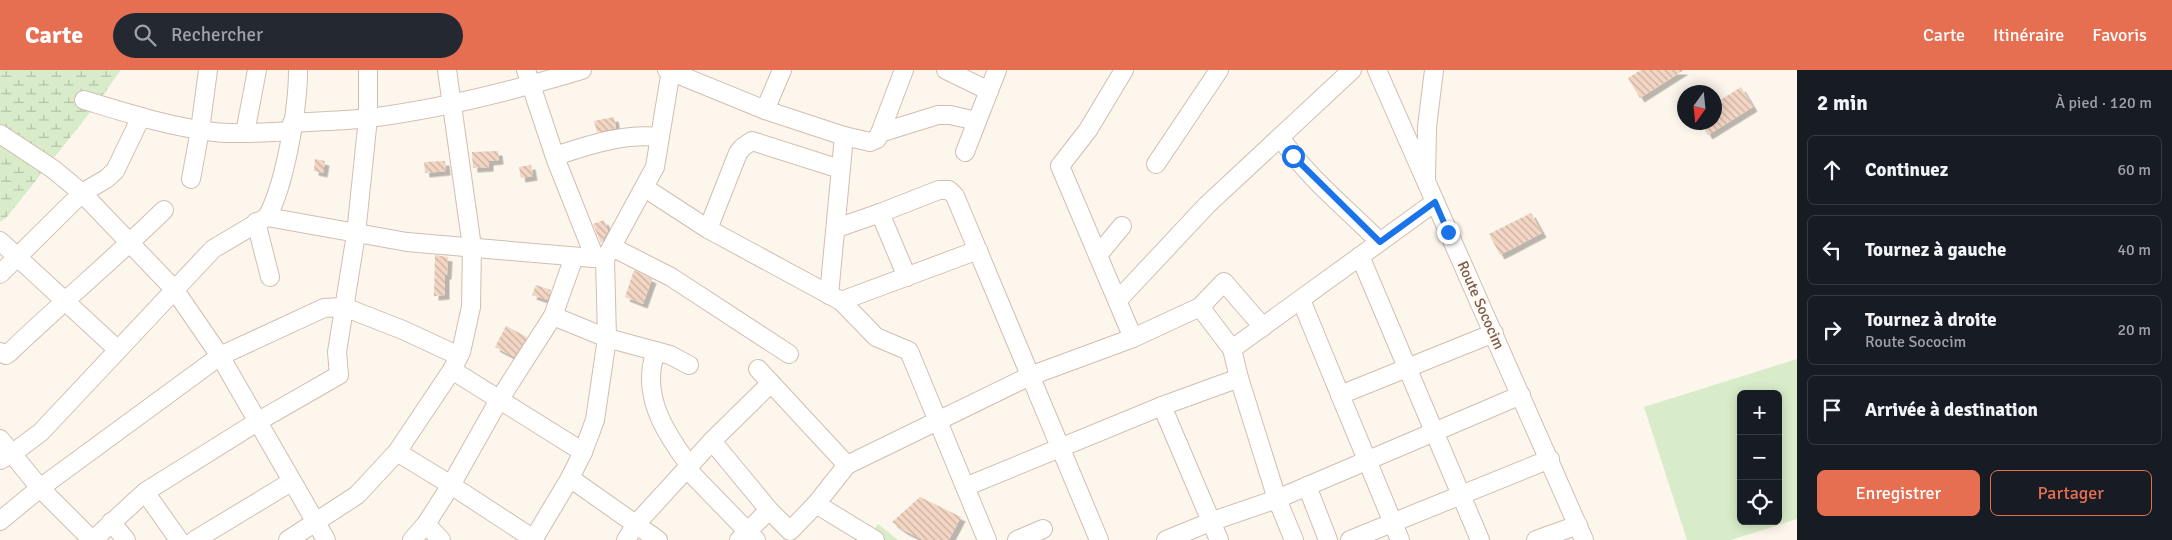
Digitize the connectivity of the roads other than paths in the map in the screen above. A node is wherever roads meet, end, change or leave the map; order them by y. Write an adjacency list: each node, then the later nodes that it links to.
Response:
1 (208, 70): 27 (street)
2 (257, 70): 30 (street)
3 (298, 70): 26 (street)
4 (368, 70): 24 (street)
5 (447, 70): 21 (street)
6 (582, 70): 18 (street)
7 (667, 70): 8 (street)
8 (671, 70): 22 (street); 32 (street)
9 (782, 70): 22 (street)
10 (904, 70): 28 (street)
11 (946, 70): 19 (street)
12 (996, 70): 19 (street)
13 (1124, 70): 56 (street)
14 (1219, 70): 36 (street)
15 (1352, 70): 33 (street)
16 (1378, 70): 39 (street, Route Sococim)
17 (1434, 70): 39 (street)
18 (529, 78): 21 (street); 35 (street)
19 (989, 91): 25 (street)
20 (84, 100): 23 (street)
21 (453, 104): 24 (street); 53 (street)
22 (765, 110): 31 (street)
23 (141, 117): 27 (street); 41 (street)
24 (368, 118): 26 (street); 49 (street)
25 (977, 122): 28 (street); 34 (street)
26 (292, 127): 30 (street); 45 (street)
27 (200, 130): 30 (street); 38 (street)
28 (880, 133): 31 (street)
29 (0, 134): 41 (street)
30 (245, 134)
31 (844, 136): 37 (street)
32 (660, 137): 35 (street); 40 (street)
33 (1280, 137): 51 (street); 65 (street)
34 (965, 152)
35 (555, 156): 55 (street)
36 (1156, 164)
37 (840, 169): 47 (street); 48 (street)
38 (191, 179)
39 (1426, 182): 42 (street, Route Sococim)
40 (645, 188): 48 (street); 55 (street)
41 (82, 193): 52 (street); 58 (street)
42 (1435, 202): 51 (street); 72 (street, Route Sococim)
43 (164, 210): 52 (street)
44 (880, 213): 47 (street); 54 (street); 62 (street)
45 (262, 220): 49 (street); 61 (street); 63 (street)
46 (1122, 226): 56 (street)
47 (837, 228): 64 (street)
48 (708, 229): 64 (street)
49 (356, 234): 53 (street); 68 (street)
50 (0, 241): 58 (street)
51 (1380, 242): 57 (street)
52 (130, 244): 63 (street); 67 (street)
53 (472, 247): 59 (street); 81 (street)
54 (978, 250): 62 (street); 85 (street)
55 (604, 255): 59 (street); 73 (street); 79 (street)
56 (1098, 255): 65 (street)
57 (1360, 256): 66 (street); 83 (street)
58 (16, 257): 60 (street); 67 (street)
59 (574, 258): 70 (street)
60 (0, 274)
61 (270, 277)
62 (907, 277): 64 (street)
63 (174, 289): 76 (street); 80 (street)
64 (835, 298): 92 (street)
65 (1118, 300): 74 (street)
66 (1301, 300): 71 (street); 88 (street)
67 (65, 301): 76 (street); 78 (street)
68 (344, 307): 80 (street); 81 (street); 93 (street)
69 (1200, 307): 71 (street); 74 (street); 75 (street)
70 (553, 316): 73 (street); 90 (street)
71 (1263, 327): 75 (street)
72 (1494, 333): 83 (street); 89 (street, Route Sococim)
73 (607, 338): 77 (street); 99 (street)
74 (1134, 338): 85 (street)
75 (1232, 349): 86 (street)
76 (118, 350): 100 (street)
77 (656, 351): 82 (street); 104 (street)
78 (0, 352)
79 (789, 354)
80 (220, 356): 93 (street); 110 (street)
81 (456, 363): 90 (street); 98 (street)
82 (689, 366)
83 (1408, 368): 88 (street); 94 (street)
84 (758, 369): 87 (street)
85 (1030, 376): 92 (street); 97 (street)
86 (1239, 378): 91 (street); 113 (street)
87 (771, 383): 96 (street); 103 (street)
88 (1340, 395): 102 (street)
89 (1521, 395): 94 (street); 101 (street, Route Sococim)
90 (499, 400): 99 (street); 107 (street)
91 (1162, 406): 97 (street); 120 (street)
92 (938, 420): 103 (street); 109 (street)
93 (257, 422): 106 (street); 111 (street)
94 (1435, 432): 102 (street); 112 (street)
95 (0, 439): 100 (street)
96 (712, 441): 104 (street); 115 (street)
97 (1061, 449): 109 (street); 140 (street)
98 (397, 452): 107 (street); 119 (street)
99 (583, 452): 105 (street)
100 (7, 457): 110 (street)
101 (1550, 459): 112 (street); 124 (street, Route Sococim)
102 (1368, 460): 108 (street); 117 (street)
103 (847, 465): 114 (street)
104 (689, 467): 122 (street); 125 (street)
105 (570, 478): 122 (street); 134 (street)
106 (291, 482): 119 (street); 129 (street)
107 (451, 484): 121 (street); 134 (street)
108 (1307, 486): 113 (street); 144 (street)
109 (965, 487): 138 (street)
110 (40, 488): 116 (street); 126 (street)
111 (145, 492): 118 (street); 128 (street)
112 (1461, 494): 117 (street); 147 (street)
113 (1277, 499): 120 (street); 143 (street)
114 (816, 504): 115 (street); 137 (street)
115 (768, 510): 125 (street)
116 (0, 521)
117 (1392, 521): 145 (street); 146 (street)
118 (111, 522): 126 (street); 127 (street)
119 (315, 522): 130 (street); 131 (street)
120 (1210, 522): 141 (street); 142 (street)
121 (426, 524): 132 (street); 133 (street)
122 (636, 524): 135 (street); 136 (street)
123 (1043, 529): 139 (street)
124 (1581, 532): 148 (street)
125 (747, 537)
126 (92, 540)
127 (126, 540)
128 (180, 540)
129 (196, 540)
130 (288, 540)
131 (326, 540)
132 (412, 540)
133 (441, 540)
134 (534, 540)
135 (626, 540)
136 (658, 540)
137 (875, 540)
138 (987, 540)
139 (1017, 540)
140 (1099, 540)
141 (1166, 540)
142 (1219, 540)
143 (1294, 540)
144 (1328, 540)
145 (1350, 540)
146 (1400, 540)
147 (1480, 540)
148 (1536, 540)

